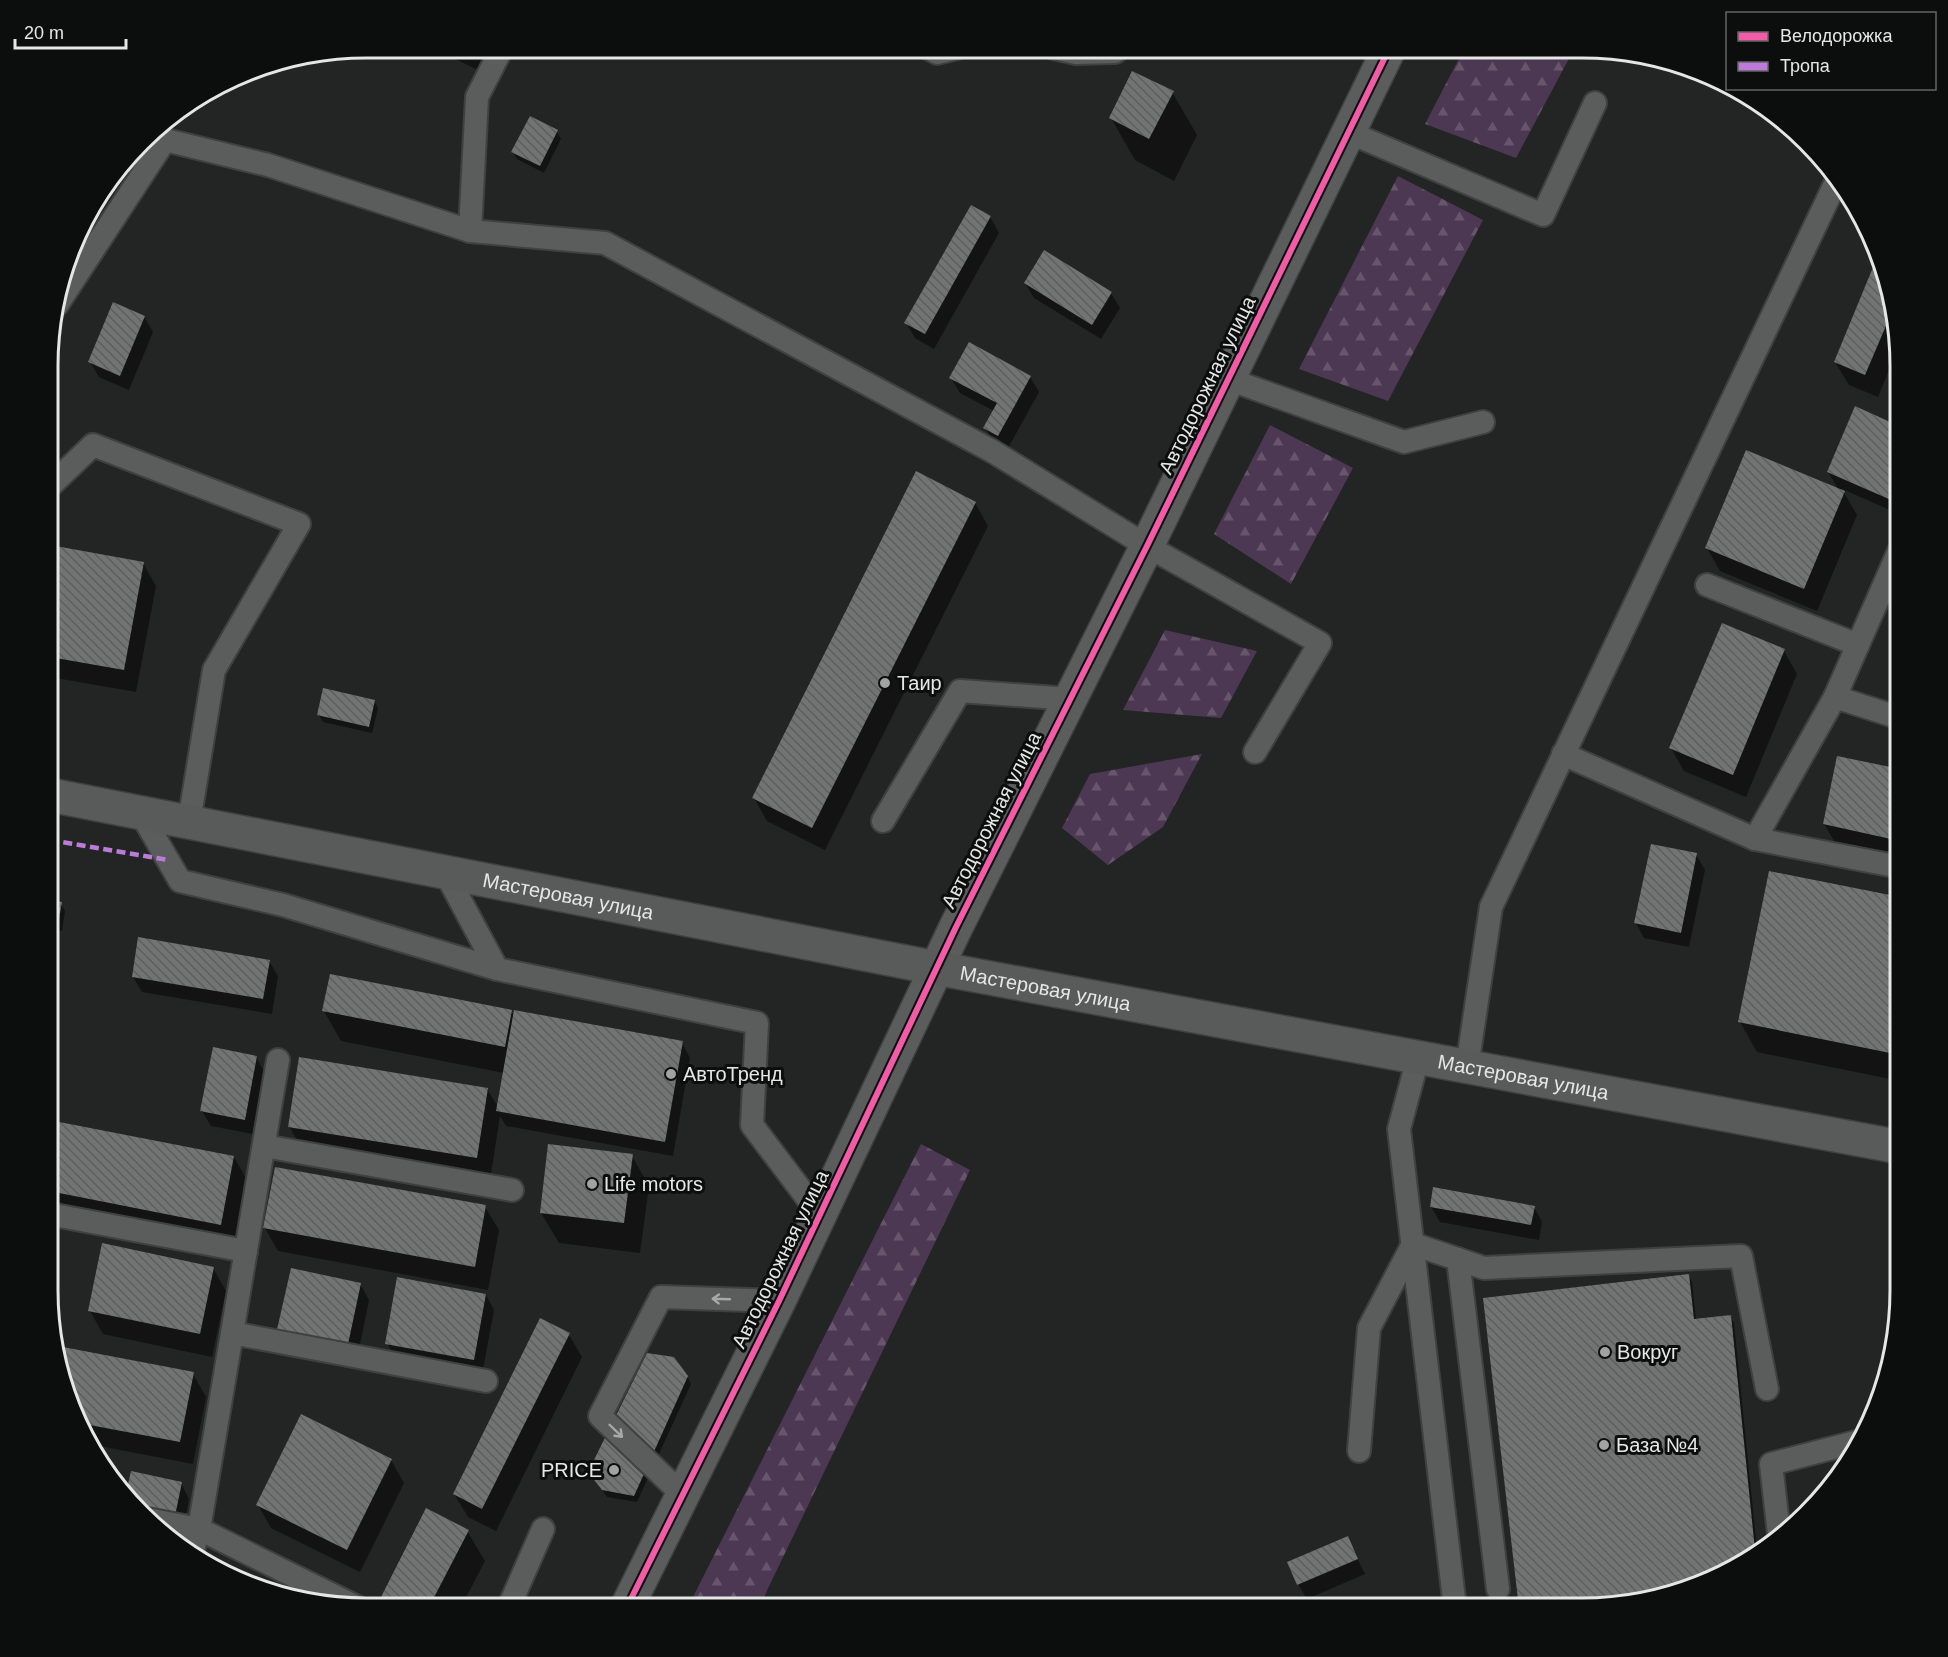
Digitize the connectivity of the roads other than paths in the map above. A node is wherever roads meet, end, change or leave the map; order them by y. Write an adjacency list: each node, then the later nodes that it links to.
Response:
1 (497, 58): 8 (lane)
2 (1385, 58): 4 (street, Автодорожная улица)
3 (1595, 103): 4 (lane)
4 (1348, 132): 10 (street, Автодорожная улица)
5 (159, 139): 8 (lane)
6 (153, 145): 9 (lane)
7 (1833, 188): 21 (lane)
8 (470, 231): 13 (lane)
9 (70, 283)
10 (1228, 379): 11 (lane); 13 (street, Автодорожная улица)
11 (1482, 423)
12 (58, 478): 25 (lane)
13 (1147, 546): 18 (street, Автодорожная улица); 20 (lane)
14 (1890, 572): 16 (lane)
15 (1707, 585): 16 (lane)
16 (1858, 645): 17 (lane)
17 (1835, 697): 19 (lane); 26 (lane)
18 (1070, 699): 24 (lane); 29 (street, Автодорожная улица)
19 (1890, 715)
20 (1256, 752)
21 (1563, 754): 26 (lane); 33 (lane)
22 (58, 797): 23 (main road, Мастеровая улица)
23 (140, 812): 25 (main road, Мастеровая улица); 30 (lane)
24 (883, 821)
25 (189, 822): 28 (main road, Мастеровая улица)
26 (1755, 838): 27 (lane)
27 (1890, 865)
28 (445, 872): 29 (main road, Мастеровая улица); 30 (lane)
29 (936, 968): 31 (main road, Мастеровая улица); 37 (street, Автодорожная улица)
30 (496, 969): 37 (lane)
31 (1418, 1058): 33 (main road, Мастеровая улица); 39 (lane)
32 (278, 1060): 35 (lane)
33 (1467, 1067): 34 (main road, Мастеровая улица)
34 (1890, 1145)
35 (264, 1146): 36 (lane); 40 (lane)
36 (512, 1190)
37 (820, 1215): 42 (street, Автодорожная улица)
38 (58, 1216): 40 (lane)
39 (1413, 1244): 41 (lane); 47 (lane); 57 (lane)
40 (246, 1251): 43 (lane)
41 (1458, 1259): 45 (lane); 53 (lane)
42 (779, 1301): 48 (street, Автодорожная улица); 48 (lane, one-way to 48)
43 (232, 1333): 44 (lane); 52 (lane)
44 (486, 1381)
45 (1767, 1389)
46 (1848, 1444): 49 (lane)
47 (1359, 1451)
48 (683, 1496): 56 (street, Автодорожная улица)
49 (1778, 1527)
50 (543, 1529): 55 (lane)
51 (173, 1530): 52 (lane)
52 (196, 1540): 54 (lane)
53 (1498, 1589)
54 (332, 1597)
55 (513, 1598)
56 (632, 1598)
57 (1454, 1598)

